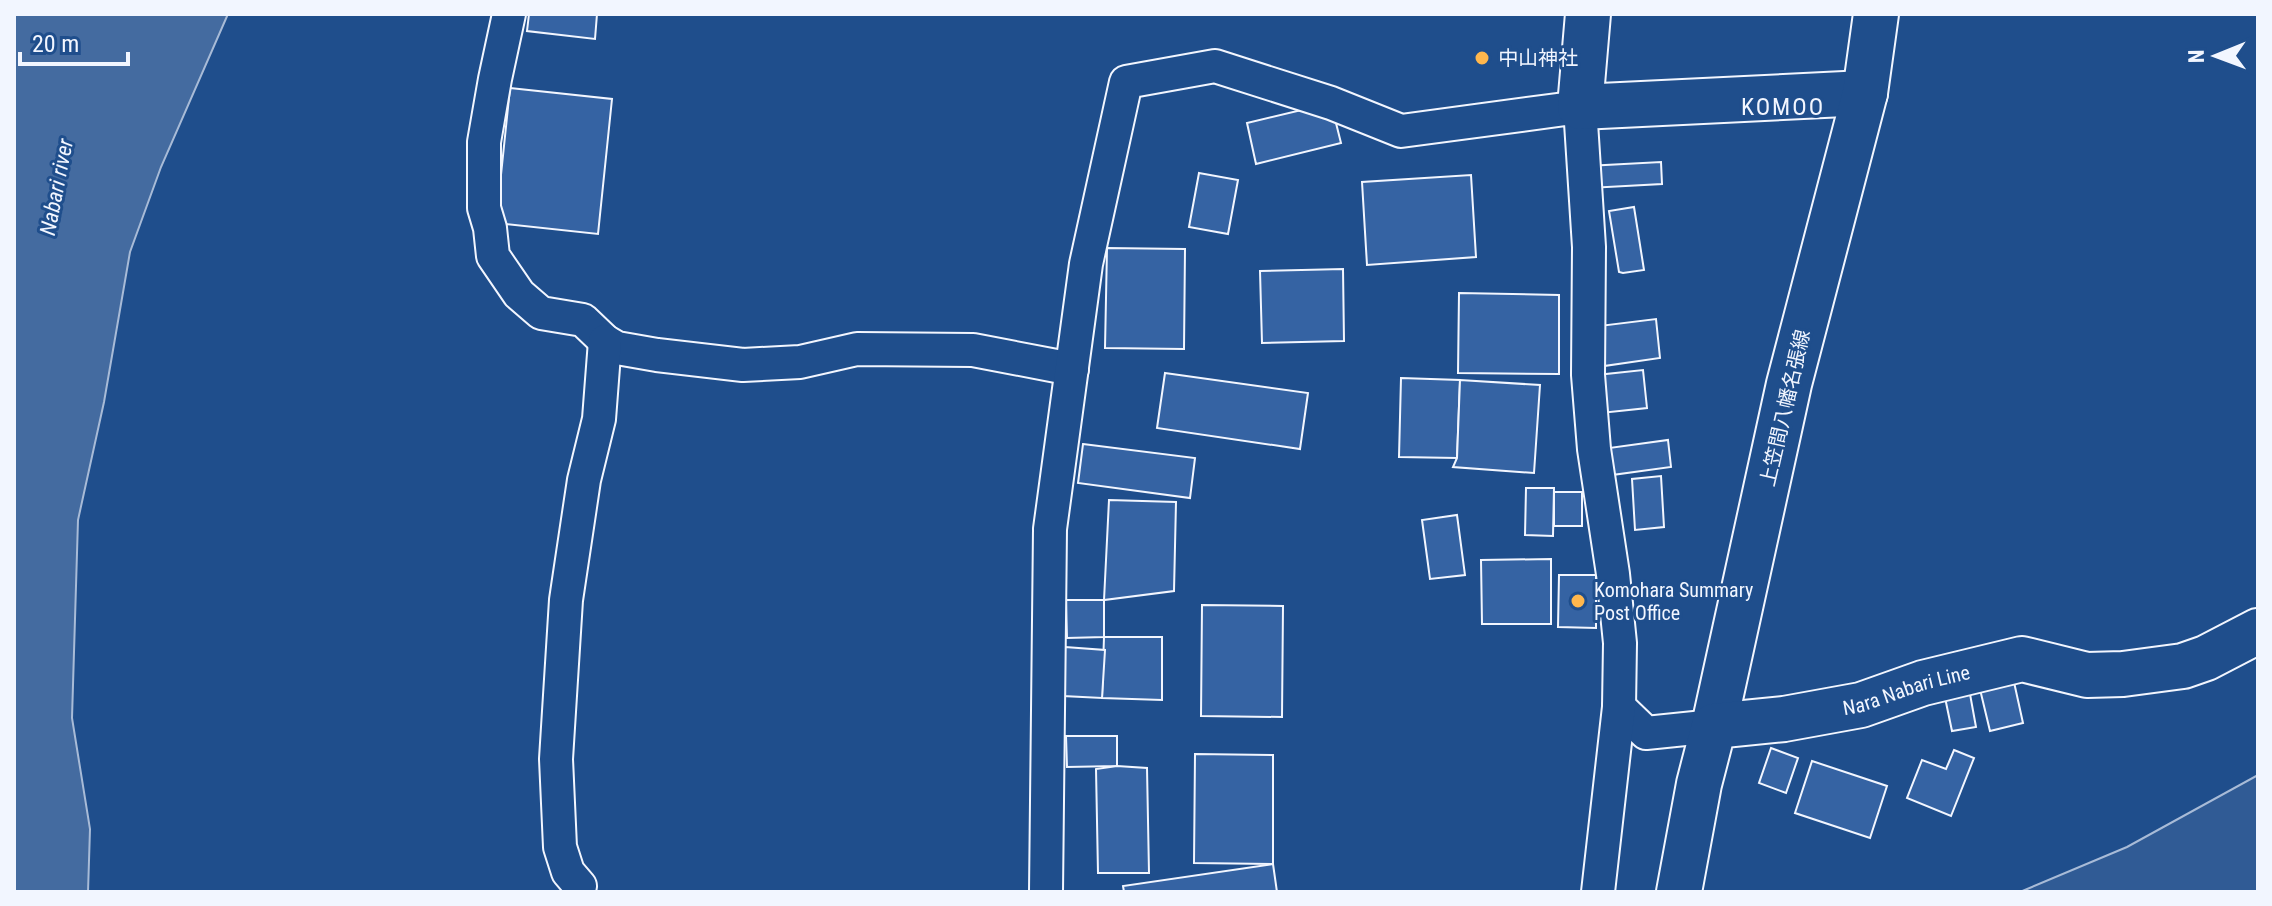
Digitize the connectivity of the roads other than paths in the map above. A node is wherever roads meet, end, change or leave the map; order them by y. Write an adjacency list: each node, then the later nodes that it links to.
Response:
1 (509, 14): 6 (street)
2 (1588, 14): 5 (main road)
3 (1876, 14): 4 (main road, 上笠間八幡名張線)
4 (1865, 93): 5 (main road); 10 (main road, 上笠間八幡名張線)
5 (1580, 107): 7 (street); 9 (street)
6 (605, 341): 7 (street); 11 (street)
7 (1072, 369): 12 (street)
8 (2258, 631): 10 (main road, Nara Nabari Line)
9 (1619, 707): 10 (street); 13 (street)
10 (1714, 726): 14 (main road)
11 (580, 886)
12 (1046, 892)
13 (1598, 892)
14 (1679, 892)

